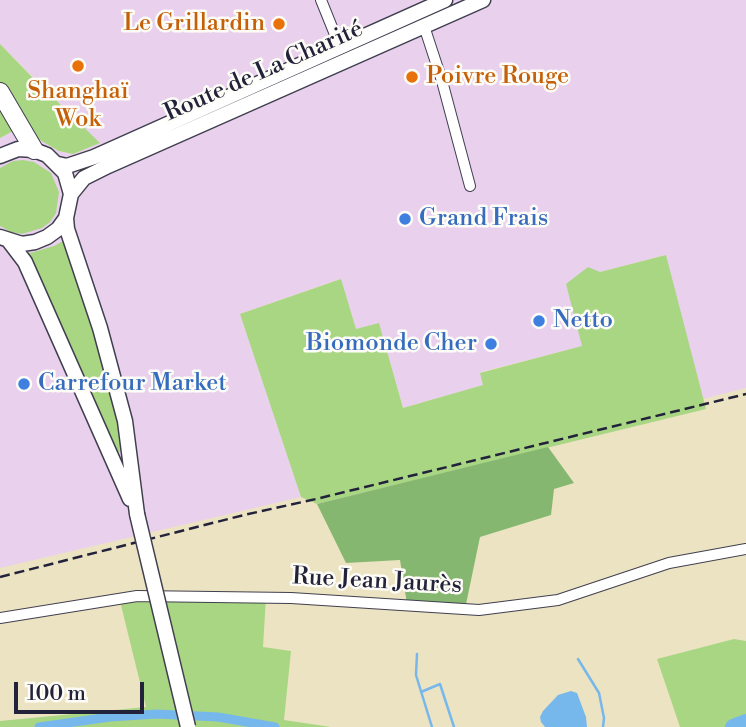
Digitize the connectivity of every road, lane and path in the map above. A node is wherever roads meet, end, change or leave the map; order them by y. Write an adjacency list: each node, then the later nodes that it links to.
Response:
1 (321, 0): 5 (street)
2 (445, 0): 5 (main road, Route de La Charité)
3 (483, 0): 4 (main road, Route de La Charité)
4 (424, 26): 10 (street); 11 (main road, Route de La Charité)
5 (340, 47): 9 (main road, Route de La Charité)
6 (0, 92): 7 (highway)
7 (34, 150): 8 (main road); 9 (main road)
8 (0, 156)
9 (58, 164): 11 (main road)
10 (470, 186)
11 (71, 194): 12 (main road)
12 (65, 218): 13 (main road); 14 (main road)
13 (4, 239): 14 (main road)
14 (137, 514): 17 (main road, bridge)
15 (746, 549): 16 (street, Rue Jean Jaurès)
16 (0, 618)
17 (188, 727)

